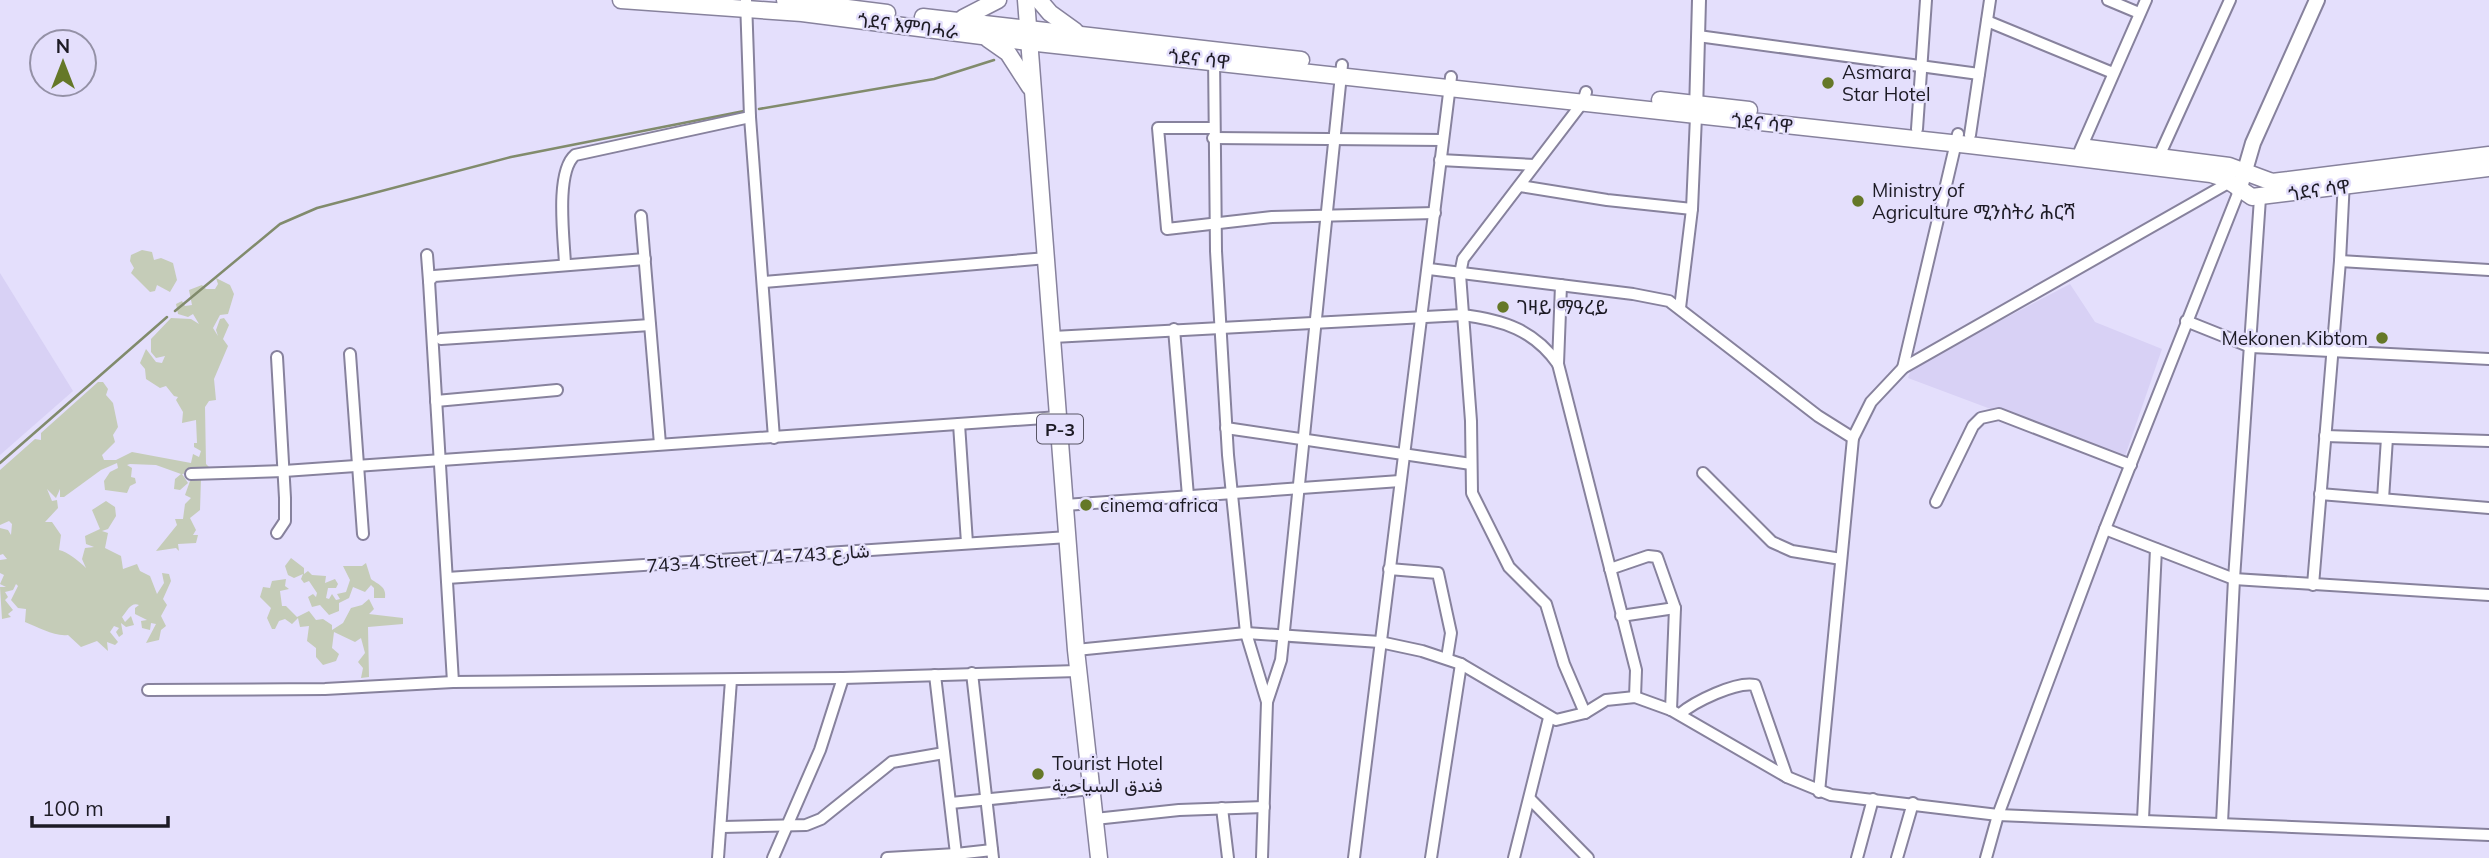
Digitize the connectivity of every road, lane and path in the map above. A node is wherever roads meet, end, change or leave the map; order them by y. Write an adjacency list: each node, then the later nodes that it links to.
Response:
1 (621, 0): 13 (main road, ጎደና እምባሓራ)
2 (785, 0): 15 (main road, ጎደና እምባሓራ)
3 (998, 0): 15 (main road)
4 (1026, 0): 17 (main road, P-3)
5 (1039, 0): 20 (main road)
6 (1699, 0): 19 (street)
7 (1926, 0): 22 (street)
8 (1990, 0): 16 (street)
9 (2108, 0): 14 (street)
10 (2146, 0): 14 (street)
11 (2230, 0): 39 (street)
12 (2317, 0): 42 (main road)
13 (746, 4): 18 (main road, ጎደና እምባሓራ); 30 (street)
14 (2139, 13): 24 (street)
15 (958, 20): 17 (main road, ጎደና እምባሓራ)
16 (1987, 21): 24 (street); 25 (street)
17 (1028, 35): 18 (main road, ጎደና እምባሓራ); 20 (main road, ጎደና ሳዋ); 27 (main road, P-3)
18 (983, 36): 27 (main road)
19 (1698, 36): 22 (street); 29 (street)
20 (1075, 39): 21 (main road, ጎደና ሳዋ); 27 (main road)
21 (1214, 55): 23 (main road, ጎደና ሳዋ); 32 (street)
22 (1923, 68): 25 (street); 31 (street)
23 (1341, 70): 26 (main road, ጎደና ሳዋ); 35 (street)
24 (2113, 73): 36 (street)
25 (1979, 74): 33 (street)
26 (1450, 82): 28 (main road, ጎደና ሳዋ); 34 (street)
27 (1032, 87): 53 (main road, P-3)
28 (1585, 97): 29 (main road, ጎደና ሳዋ); 40 (street)
29 (1696, 110): 31 (main road, ጎደና ሳዋ); 33 (main road, ጎደና ሳዋ); 47 (street)
30 (750, 117): 56 (street); 61 (street)
31 (1917, 130): 33 (main road, ጎደና ሳዋ)
32 (1213, 133): 35 (street); 51 (street); 51 (street)
33 (1961, 137): 36 (main road, ጎደና ሳዋ); 79 (street)
34 (1443, 140): 35 (street); 38 (street)
35 (1333, 141): 49 (street)
36 (2079, 153): 39 (main road, ጎደና ሳዋ)
37 (2489, 155): 43 (main road, ጎደና ሳዋ)
38 (1440, 160): 40 (street); 48 (street)
39 (2156, 162): 42 (main road, ጎደና ሳዋ); 45 (main road, ጎደና ሳዋ)
40 (1534, 165): 44 (street)
41 (2489, 168): 43 (main road, ጎደና ሳዋ)
42 (2244, 172): 43 (main road, ጎደና ሳዋ); 45 (main road)
43 (2344, 181): 46 (main road, ጎደና ሳዋ); 55 (street)
44 (1520, 186): 47 (street); 59 (street)
45 (2234, 186): 46 (main road, ጎደና ሳዋ); 66 (street); 79 (street)
46 (2259, 198): 73 (street)
47 (1692, 209): 63 (street)
48 (1435, 214): 49 (street); 57 (street)
49 (1326, 215): 51 (street); 67 (street)
50 (641, 216): 54 (street)
51 (1215, 221): 69 (street)
52 (427, 255): 60 (street)
53 (1047, 258): 61 (street); 71 (main road, P-3)
54 (645, 259): 56 (street); 68 (street)
55 (2340, 261): 58 (street); 74 (street)
56 (565, 264): 60 (street)
57 (1429, 269): 59 (street); 65 (street)
58 (2489, 270)
59 (1460, 274): 62 (street); 64 (street)
60 (429, 281): 81 (street)
61 (764, 282): 86 (street)
62 (1561, 285): 63 (street); 78 (street)
63 (1680, 308): 87 (street)
64 (1463, 315): 65 (street); 78 (street); 94 (street)
65 (1423, 316): 67 (street); 92 (street)
66 (2186, 321): 73 (street); 95 (street)
67 (1316, 324): 69 (street); 89 (street)
68 (650, 325): 72 (street); 91 (street)
69 (1222, 326): 70 (street); 84 (street)
70 (1174, 329): 71 (street); 104 (street)
71 (1053, 338): 82 (main road, P-3)
72 (441, 339)
73 (2251, 347): 74 (street); 119 (street)
74 (2331, 349): 77 (street); 85 (street)
75 (350, 354): 96 (street)
76 (277, 357): 97 (street)
77 (2489, 359)
78 (1558, 364): 117 (street)
79 (1903, 369): 87 (street)
80 (557, 390): 81 (street)
81 (436, 401): 93 (street)
82 (1059, 417): 83 (street); 107 (main road, P-3)
83 (959, 424): 86 (street); 113 (street)
84 (1226, 428): 89 (street); 102 (street)
85 (2326, 436): 88 (street); 103 (street)
86 (774, 438): 91 (street)
87 (1853, 438): 115 (street)
88 (2387, 438): 90 (street); 105 (street)
89 (1304, 440): 92 (street); 101 (street)
90 (2489, 441)
91 (660, 444): 93 (street)
92 (1404, 455): 94 (street); 100 (street)
93 (441, 459): 96 (street); 118 (street)
94 (1471, 464): 140 (street)
95 (2132, 465): 106 (street); 109 (street)
96 (359, 466): 97 (street); 111 (street)
97 (284, 471): 99 (street); 110 (street)
98 (1703, 473): 115 (street)
99 (191, 474)
100 (1400, 481): 101 (street); 116 (street)
101 (1301, 489): 102 (street); 125 (street)
102 (1232, 495): 104 (street); 124 (street)
103 (2320, 495): 105 (street); 120 (street)
104 (1188, 496): 107 (street)
105 (2383, 499): 108 (street)
106 (1936, 502)
107 (1065, 505): 112 (main road, P-3)
108 (2489, 508)
109 (2105, 529): 114 (street); 153 (street)
110 (277, 533)
111 (363, 534)
112 (1068, 537): 113 (street, 743-4 Street / شارع 743-4); 127 (main road, P-3)
113 (967, 542): 118 (street, 743-4 Street / شارع 743-4)
114 (2156, 549): 119 (street); 155 (street)
115 (1841, 559): 145 (street)
116 (1389, 569): 126 (street); 128 (street)
117 (1610, 569): 122 (street); 123 (street)
118 (447, 578): 135 (street)
119 (2234, 579): 120 (street); 156 (street)
120 (2313, 585): 121 (street)
121 (2489, 595)
122 (1675, 608): 123 (street); 139 (street)
123 (1621, 616): 137 (street)
124 (1246, 633): 125 (street); 127 (street); 138 (street)
125 (1284, 634): 126 (street); 138 (street)
126 (1380, 642): 128 (street); 168 (street)
127 (1076, 650): 130 (main road, P-3)
128 (1447, 659): 129 (street)
129 (1461, 664): 141 (street); 169 (street)
130 (1078, 671): 131 (street); 144 (main road, P-3)
131 (972, 673): 132 (street); 148 (street)
132 (935, 675): 133 (street); 142 (street)
133 (843, 678): 134 (street); 158 (street)
134 (731, 680): 135 (street); 157 (street)
135 (453, 682): 136 (street)
136 (148, 690)
137 (1635, 697): 139 (street); 140 (street)
138 (1267, 702): 151 (street)
139 (1675, 712): 143 (street); 143 (street)
140 (1585, 713): 141 (street)
141 (1549, 718): 146 (street)
142 (944, 753): 149 (street); 158 (street)
143 (1787, 777): 145 (street)
144 (1092, 789): 148 (street); 154 (main road, P-3)
145 (1819, 792): 147 (street)
146 (1530, 799): 170 (street); 171 (street)
147 (1873, 799): 150 (street); 172 (street)
148 (987, 800): 149 (street); 161 (street)
149 (951, 803): 160 (street)
150 (1913, 803): 153 (street); 173 (street)
151 (1264, 807): 152 (street); 167 (street)
152 (1222, 808): 154 (street); 166 (street)
153 (1998, 815): 155 (street); 174 (street)
154 (1095, 819): 165 (main road, P-3)
155 (2143, 819): 156 (street)
156 (2222, 823): 159 (street)
157 (723, 827): 158 (street); 162 (street)
158 (787, 827): 163 (street)
159 (2489, 835)
160 (956, 854): 161 (street); 164 (street)
161 (993, 854)
162 (718, 858)
163 (773, 858)
164 (887, 858)
165 (1099, 858)
166 (1228, 858)
167 (1262, 858)
168 (1354, 858)
169 (1431, 858)
170 (1514, 858)
171 (1588, 858)
172 (1857, 858)
173 (1897, 858)
174 (1986, 858)

